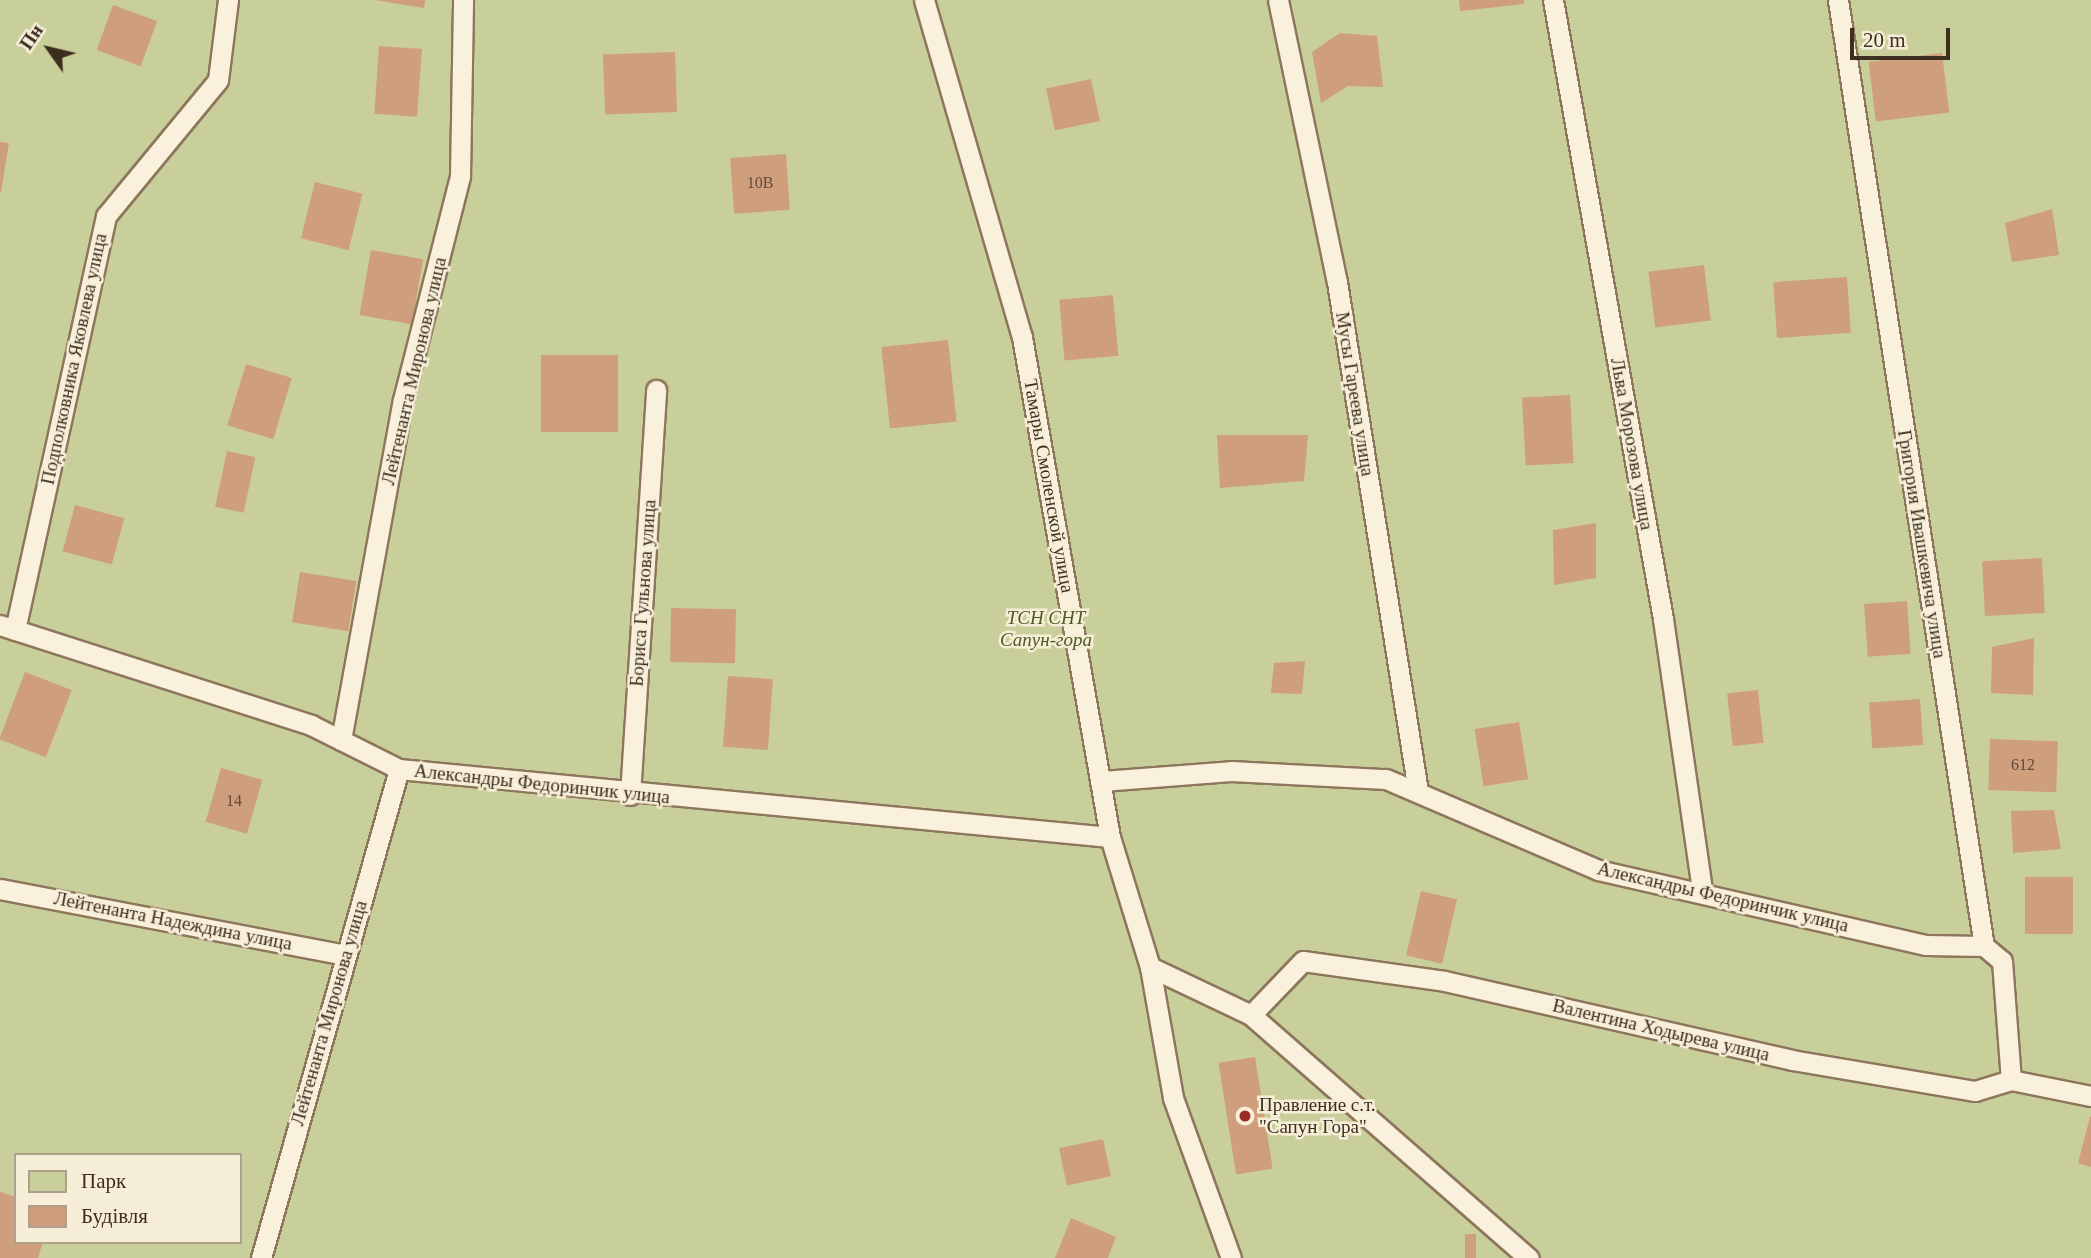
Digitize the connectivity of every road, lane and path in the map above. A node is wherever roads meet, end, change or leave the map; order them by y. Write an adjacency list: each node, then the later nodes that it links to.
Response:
1 (228, 0): 8 (lane, Подполковника Яковлева улица)
2 (464, 0): 9 (lane, Лейтенанта Миронова улица)
3 (924, 0): 11 (lane, Тамары Смоленской улица)
4 (1278, 0): 12 (lane, Мусы Гареева улица)
5 (1553, 0): 16 (lane, Льва Морозова улица)
6 (1838, 0): 17 (lane, Григория Ивашкевича улица)
7 (656, 390): 13 (lane, Бориса Гульнова улица)
8 (8, 627): 9 (lane, Александры Федоринчик улица)
9 (341, 740): 10 (lane, Александры Федоринчик улица)
10 (399, 769): 13 (lane, Александры Федоринчик улица); 18 (lane, Лейтенанта Миронова улица)
11 (1101, 781): 12 (lane, Александры Федоринчик улица); 14 (lane, Тамары Смоленской улица)
12 (1418, 791): 16 (lane, Александры Федоринчик улица)
13 (630, 795): 14 (lane, Александры Федоринчик улица)
14 (1110, 837): 19 (lane, Тамары Смоленской улица)
15 (0, 889): 18 (lane, Лейтенанта Надеждина улица)
16 (1702, 890): 17 (lane, Александры Федоринчик улица)
17 (1984, 946): 21 (lane, Григория Ивашкевича улица)
18 (345, 955): 23 (lane, Лейтенанта Миронова улица)
19 (1150, 967): 20 (lane); 24 (lane, Тамары Смоленской улица)
20 (1251, 1015): 21 (lane, Валентина Ходырева улица); 25 (lane)
21 (2011, 1080): 22 (lane, Валентина Ходырева улица)
22 (2091, 1096)
23 (265, 1256)
24 (1231, 1258)
25 (1529, 1258)

